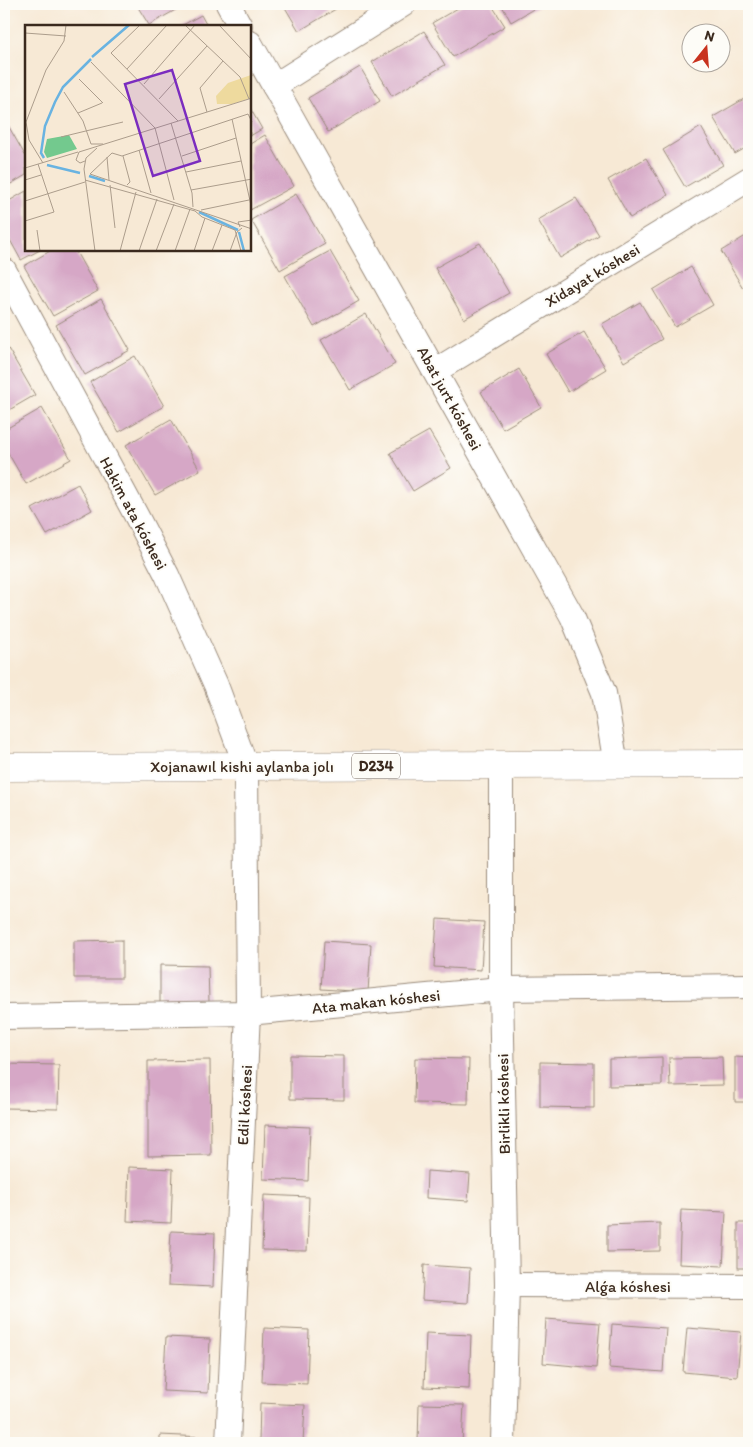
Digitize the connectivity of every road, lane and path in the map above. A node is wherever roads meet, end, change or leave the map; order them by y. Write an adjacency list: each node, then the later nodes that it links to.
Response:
1 (228, 4): 3 (street)
2 (404, 4): 5 (street)
3 (239, 25)
4 (251, 45): 5 (street, Abat jurt kóshesi)
5 (274, 86): 8 (street, Abat jurt kóshesi)
6 (749, 179): 8 (street, Xidayat kóshesi)
7 (4, 270): 12 (street, Hakim ata kóshesi)
8 (435, 371): 11 (street, Abat jurt kóshesi)
9 (749, 764): 11 (main road, Xojanawıl kishi aylanba jolı / D234)
10 (501, 765): 11 (main road, Xojanawıl kishi aylanba jolı / D234); 12 (main road, Xojanawıl kishi aylanba jolı / D234); 15 (street, Birlikli kóshesi)
11 (616, 765)
12 (246, 766): 13 (main road, Xojanawıl kishi aylanba jolı / D234); 16 (street, Edil kóshesi)
13 (4, 767)
14 (749, 986): 15 (street, Ata makan kóshesi)
15 (501, 989): 16 (street, Ata makan kóshesi); 18 (street, Birlikli kóshesi)
16 (248, 1014): 17 (street, Ata makan kóshesi); 20 (street, Edil kóshesi)
17 (4, 1016)
18 (507, 1285): 19 (street, Alǵa kóshesi); 21 (street, Birlikli kóshesi)
19 (749, 1286)
20 (228, 1443)
21 (503, 1443)

